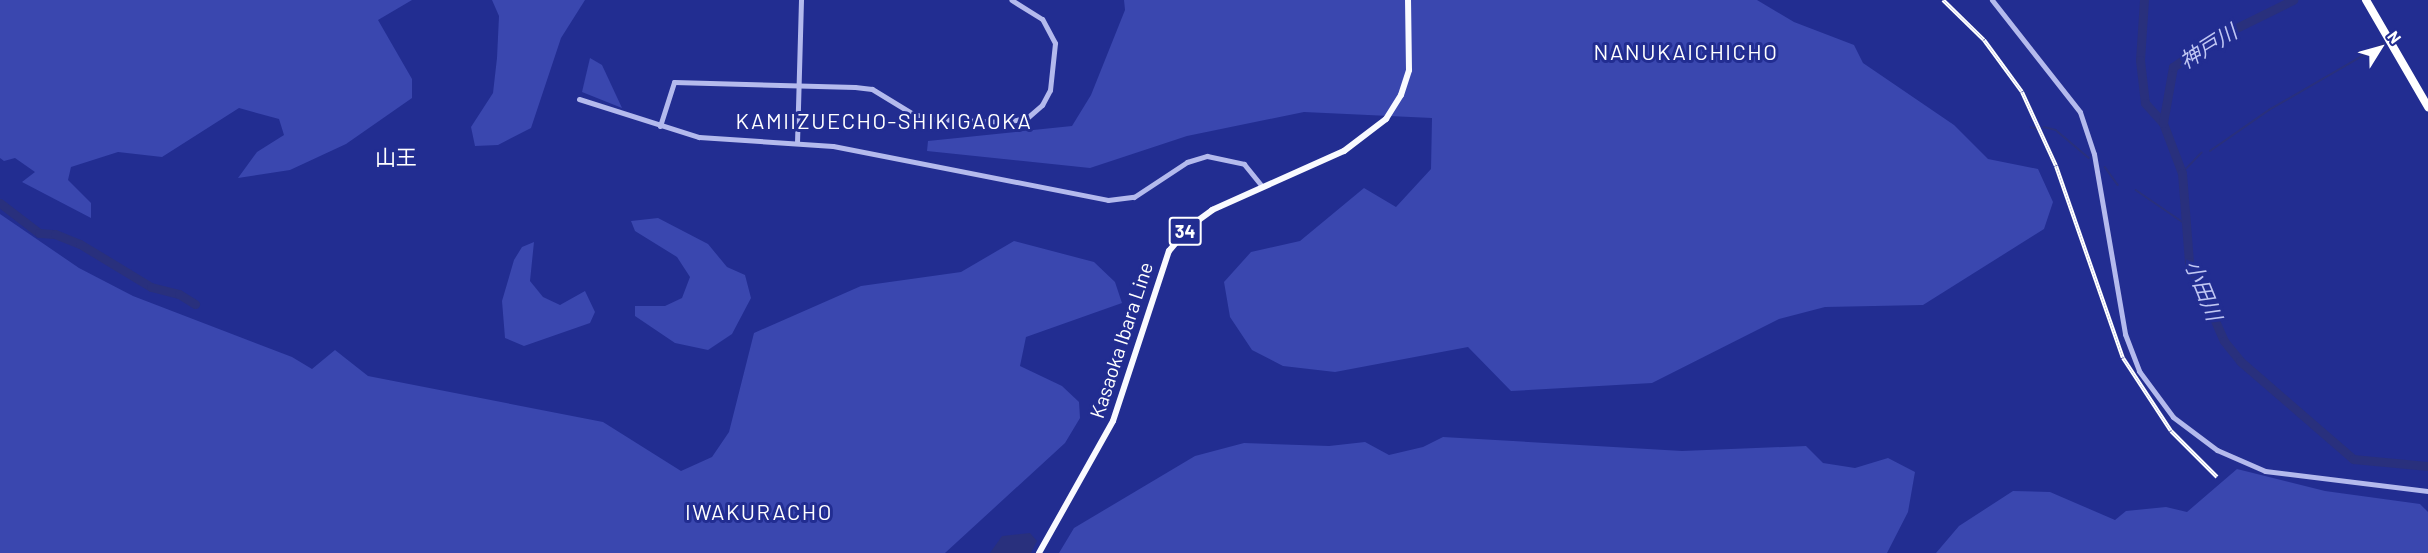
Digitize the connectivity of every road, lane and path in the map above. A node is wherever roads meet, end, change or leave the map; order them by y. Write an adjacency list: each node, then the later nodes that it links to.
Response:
1 (801, 0): 6 (street)
2 (1012, 0): 6 (street)
3 (1408, 0): 11 (main road, Kasaoka Ibara Line / 34)
4 (1992, 0): 12 (street)
5 (2366, 0): 8 (highway)
6 (800, 86): 9 (street); 10 (street)
7 (579, 99): 9 (street)
8 (2428, 107)
9 (660, 126): 10 (street)
10 (797, 143): 11 (street)
11 (1262, 186): 13 (main road, Kasaoka Ibara Line / 34)
12 (2428, 491)
13 (1039, 553)

